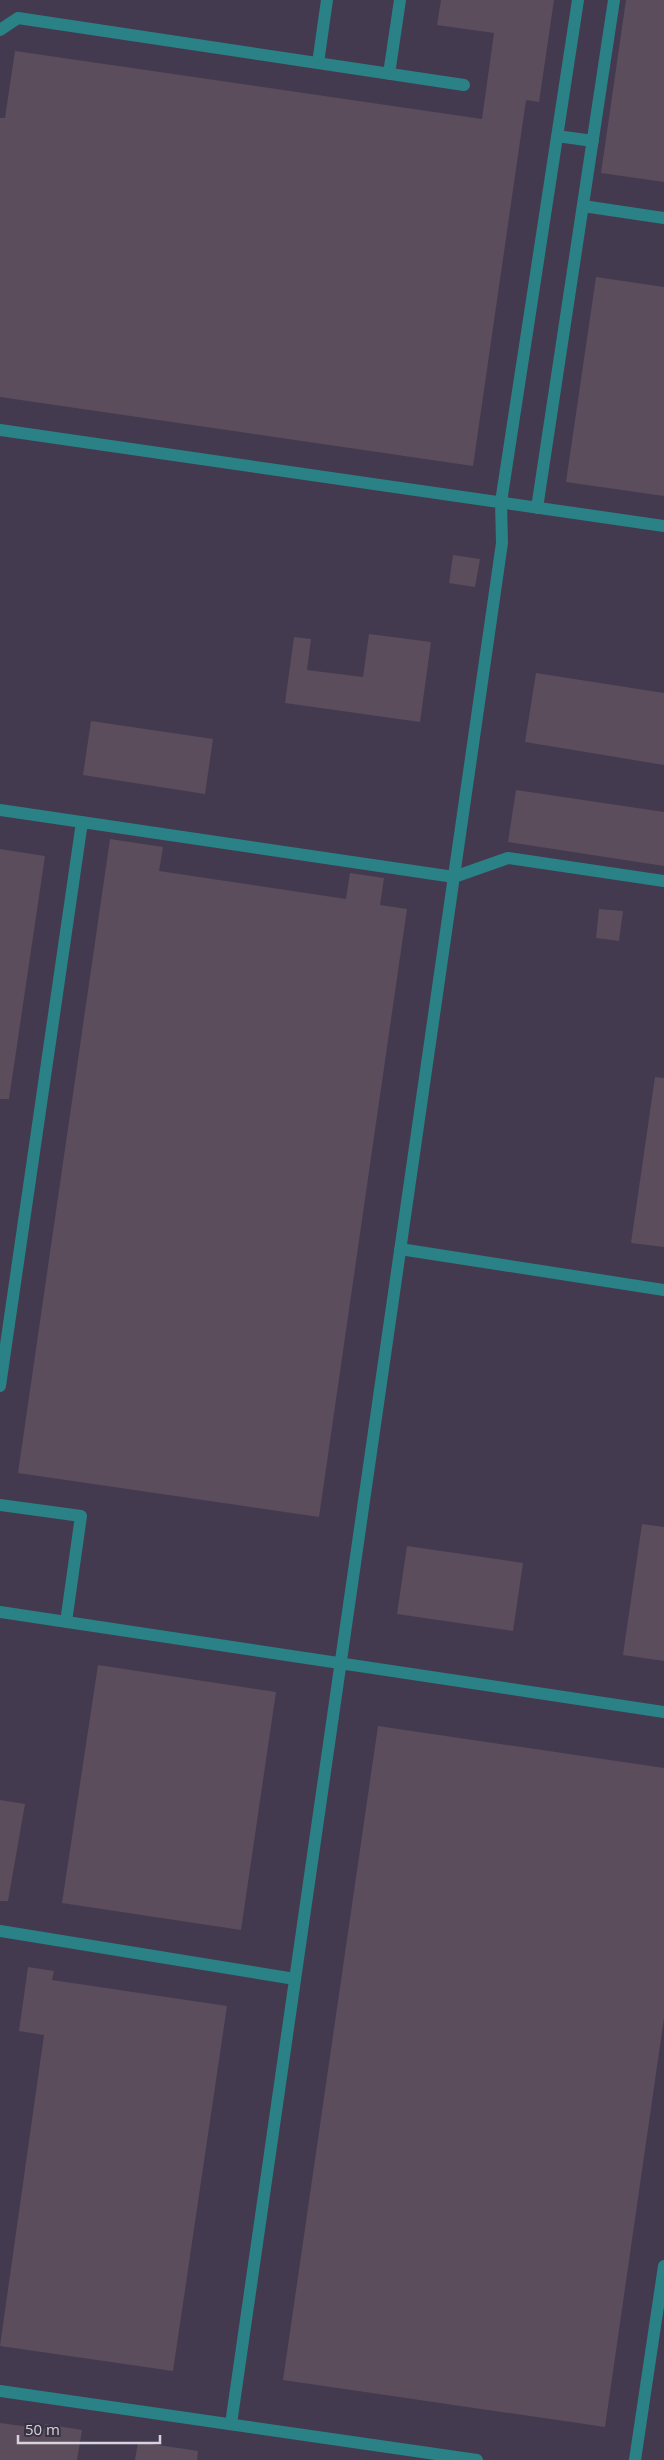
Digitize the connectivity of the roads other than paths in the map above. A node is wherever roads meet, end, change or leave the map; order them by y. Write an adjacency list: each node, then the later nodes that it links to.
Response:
1 (327, 0): 6 (lane)
2 (400, 0): 7 (lane)
3 (578, 0): 9 (lane)
4 (614, 0): 10 (lane)
5 (0, 30): 6 (lane)
6 (318, 63): 7 (lane)
7 (389, 74): 8 (lane)
8 (464, 85)
9 (557, 136): 10 (lane); 14 (lane)
10 (593, 141): 11 (lane)
11 (583, 206): 12 (lane); 15 (lane)
12 (664, 218)
13 (0, 430): 14 (lane)
14 (501, 502): 15 (lane); 19 (lane)
15 (537, 508): 16 (lane)
16 (664, 526)
17 (0, 810): 18 (lane)
18 (82, 822): 19 (lane); 23 (lane)
19 (454, 877): 20 (lane); 21 (lane)
20 (664, 881)
21 (400, 1248): 22 (lane); 27 (lane)
22 (664, 1290)
23 (0, 1386)
24 (0, 1505): 26 (lane)
25 (0, 1612): 26 (lane)
26 (66, 1622): 27 (lane)
27 (341, 1663): 28 (lane); 30 (lane)
28 (664, 1712)
29 (0, 1931): 30 (lane)
30 (295, 1980): 33 (lane)
31 (664, 2266): 35 (lane)
32 (0, 2391): 33 (lane)
33 (231, 2424): 34 (lane)
34 (477, 2460)
35 (635, 2460)

